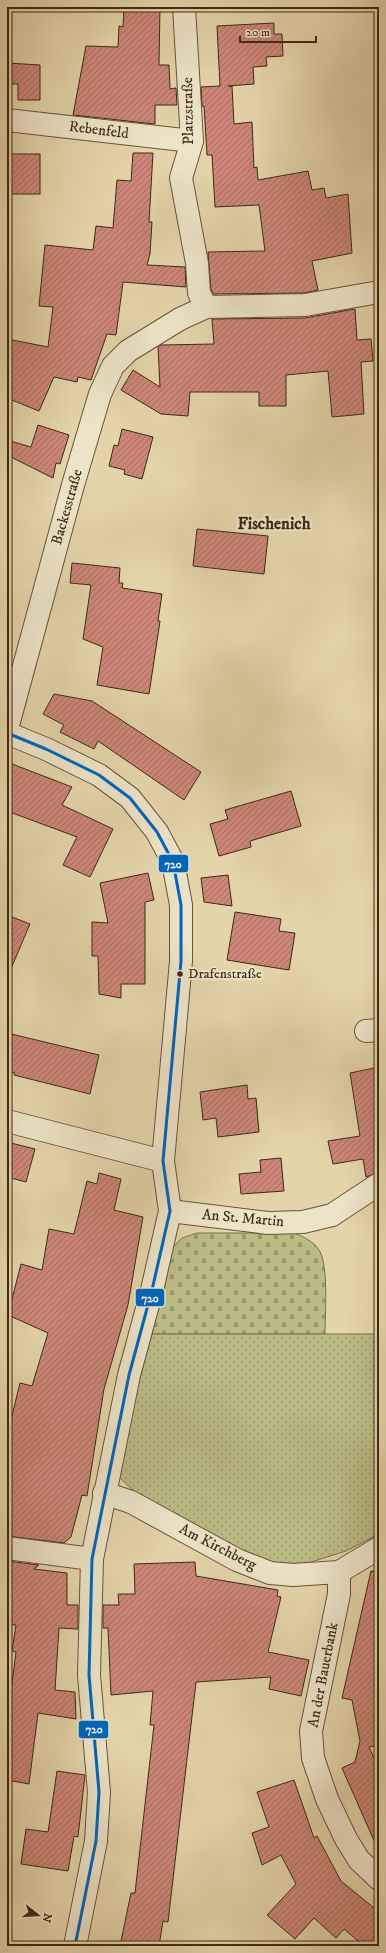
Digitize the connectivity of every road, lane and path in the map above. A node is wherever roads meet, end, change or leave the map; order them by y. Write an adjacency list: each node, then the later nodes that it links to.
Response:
1 (184, 7): 3 (street, Platzstraße)
2 (7, 120): 3 (street, Rebenfeld)
3 (192, 141): 5 (street, Platzstraße)
4 (379, 292): 5 (street)
5 (206, 307): 6 (street, Backesstraße)
6 (7, 729)
7 (7, 733): 9 (street)
8 (7, 1121): 9 (street)
9 (163, 1161): 11 (street)
10 (379, 1184): 11 (street, An St. Martin)
11 (170, 1211): 12 (street)
12 (104, 1493): 15 (street); 16 (street, Am Kirchberg)
13 (7, 1548): 15 (street)
14 (379, 1548): 16 (street, Am Kirchberg)
15 (92, 1559): 18 (street)
16 (339, 1572): 17 (street, An der Bauerbank)
17 (379, 1879)
18 (75, 1946)

